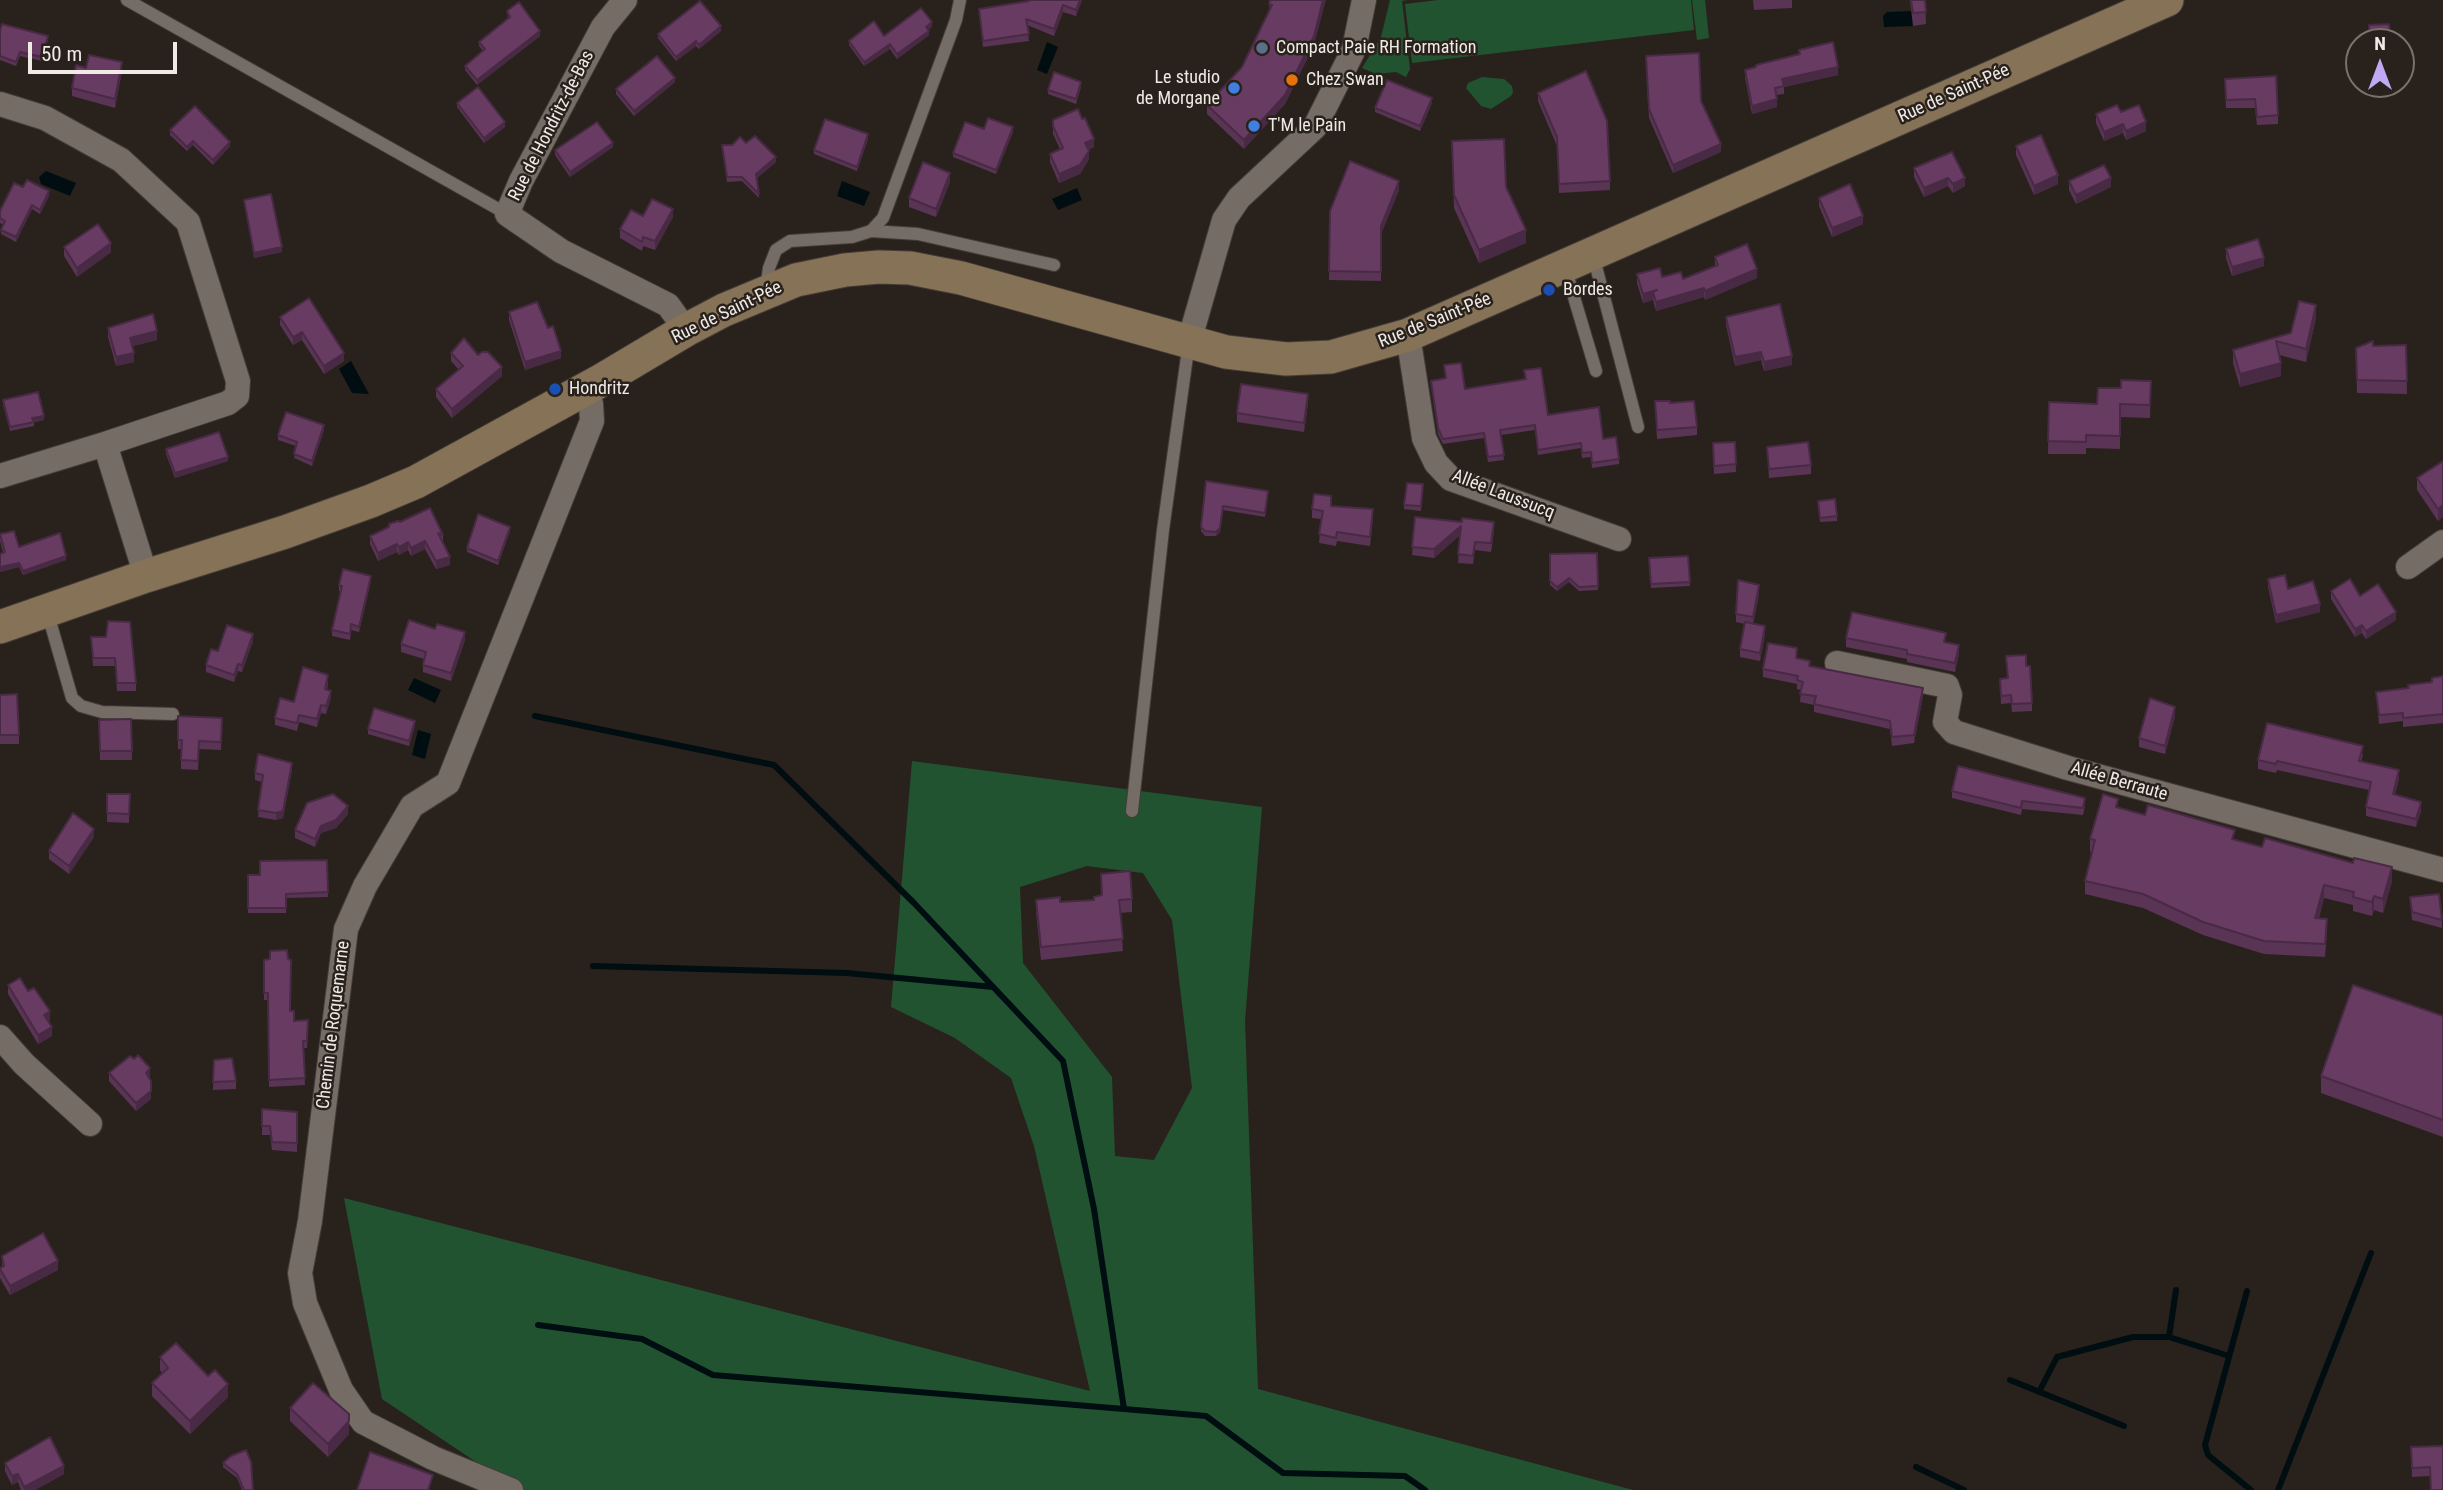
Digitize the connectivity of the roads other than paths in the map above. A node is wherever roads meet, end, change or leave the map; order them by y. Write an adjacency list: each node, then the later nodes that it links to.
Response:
1 (127, 0): 7 (lane)
2 (625, 0): 7 (street, Rue de Hondritz-de-Bas)
3 (960, 0): 8 (lane)
4 (1364, 0): 14 (street)
5 (2167, 0): 9 (main road, Rue de Saint-Pée)
6 (0, 104): 18 (street)
7 (507, 214): 12 (street, Rue de Hondritz-de-Bas)
8 (871, 231): 10 (lane); 11 (lane)
9 (1579, 260): 13 (main road, Rue de Saint-Pée); 15 (lane); 17 (lane)
10 (1054, 265)
11 (765, 291): 12 (main road, Rue de Saint-Pée); 14 (main road, Rue de Saint-Pée)
12 (687, 330): 16 (main road, Rue de Saint-Pée)
13 (1408, 335): 14 (main road, Rue de Saint-Pée); 20 (street, Allée Laussucq)
14 (1189, 342): 27 (lane)
15 (1596, 370)
16 (586, 388): 23 (main road, Rue de Saint-Pée); 31 (street, Chemin de Roquemarne)
17 (1638, 427)
18 (105, 444): 19 (street); 23 (street)
19 (0, 476)
20 (1619, 539)
21 (2443, 542): 22 (street)
22 (2408, 567)
23 (146, 576): 24 (main road)
24 (24, 619): 26 (lane)
25 (1837, 663): 28 (street, Allée Berraute)
26 (173, 714)
27 (1132, 811)
28 (2443, 870)
29 (0, 1037): 30 (street)
30 (90, 1124)
31 (511, 1490)

